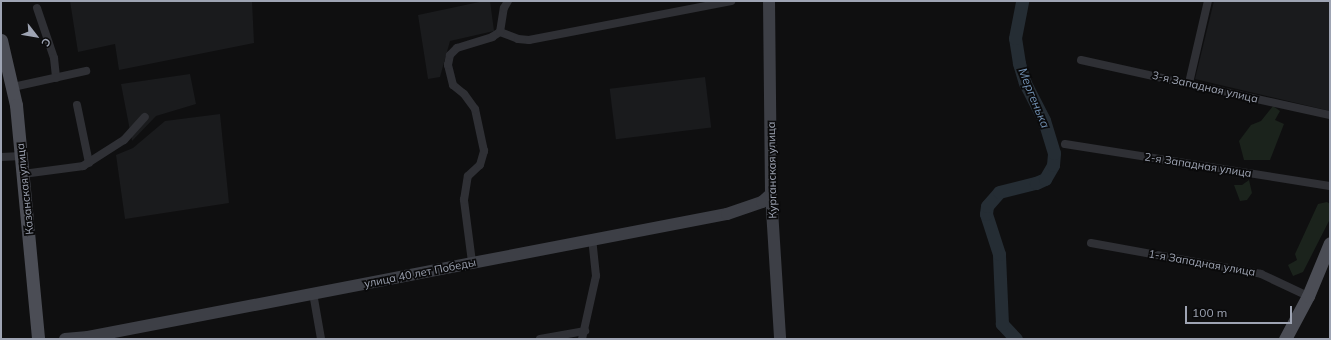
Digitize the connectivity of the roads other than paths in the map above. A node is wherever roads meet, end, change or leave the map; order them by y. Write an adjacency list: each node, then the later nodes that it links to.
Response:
1 (508, 1): 6 (street)
2 (731, 1): 6 (street)
3 (770, 1): 22 (street, Курганская улица)
4 (1208, 1): 11 (street)
5 (37, 8): 10 (street)
6 (500, 32): 26 (street)
7 (1, 40): 12 (main road, Казанская улица)
8 (1081, 60): 11 (street, 3-я Западная улица)
9 (86, 71): 10 (street)
10 (56, 78): 12 (street)
11 (1189, 83): 14 (street, 3-я Западная улица)
12 (13, 87): 17 (main road, Казанская улица)
13 (77, 106): 19 (street)
14 (1330, 115)
15 (145, 116): 19 (street)
16 (1065, 144): 21 (street, 2-я Западная улица)
17 (22, 156): 18 (street); 20 (main road, Казанская улица)
18 (1, 157)
19 (89, 163): 20 (street)
20 (23, 174): 30 (main road, Казанская улица)
21 (1330, 186)
22 (771, 194): 23 (street, улица 40 лет Победы); 34 (street, Курганская улица)
23 (592, 240): 26 (street, улица 40 лет Победы); 29 (street)
24 (1091, 243): 28 (street, 1-я Западная улица)
25 (1330, 244): 28 (main road)
26 (472, 262): 27 (street, улица 40 лет Победы)
27 (314, 293): 31 (street, улица 40 лет Победы); 32 (street)
28 (1308, 296): 35 (main road)
29 (583, 335): 33 (street)
30 (38, 339)
31 (65, 339)
32 (321, 339)
33 (540, 339)
34 (780, 339)
35 (1285, 339)

